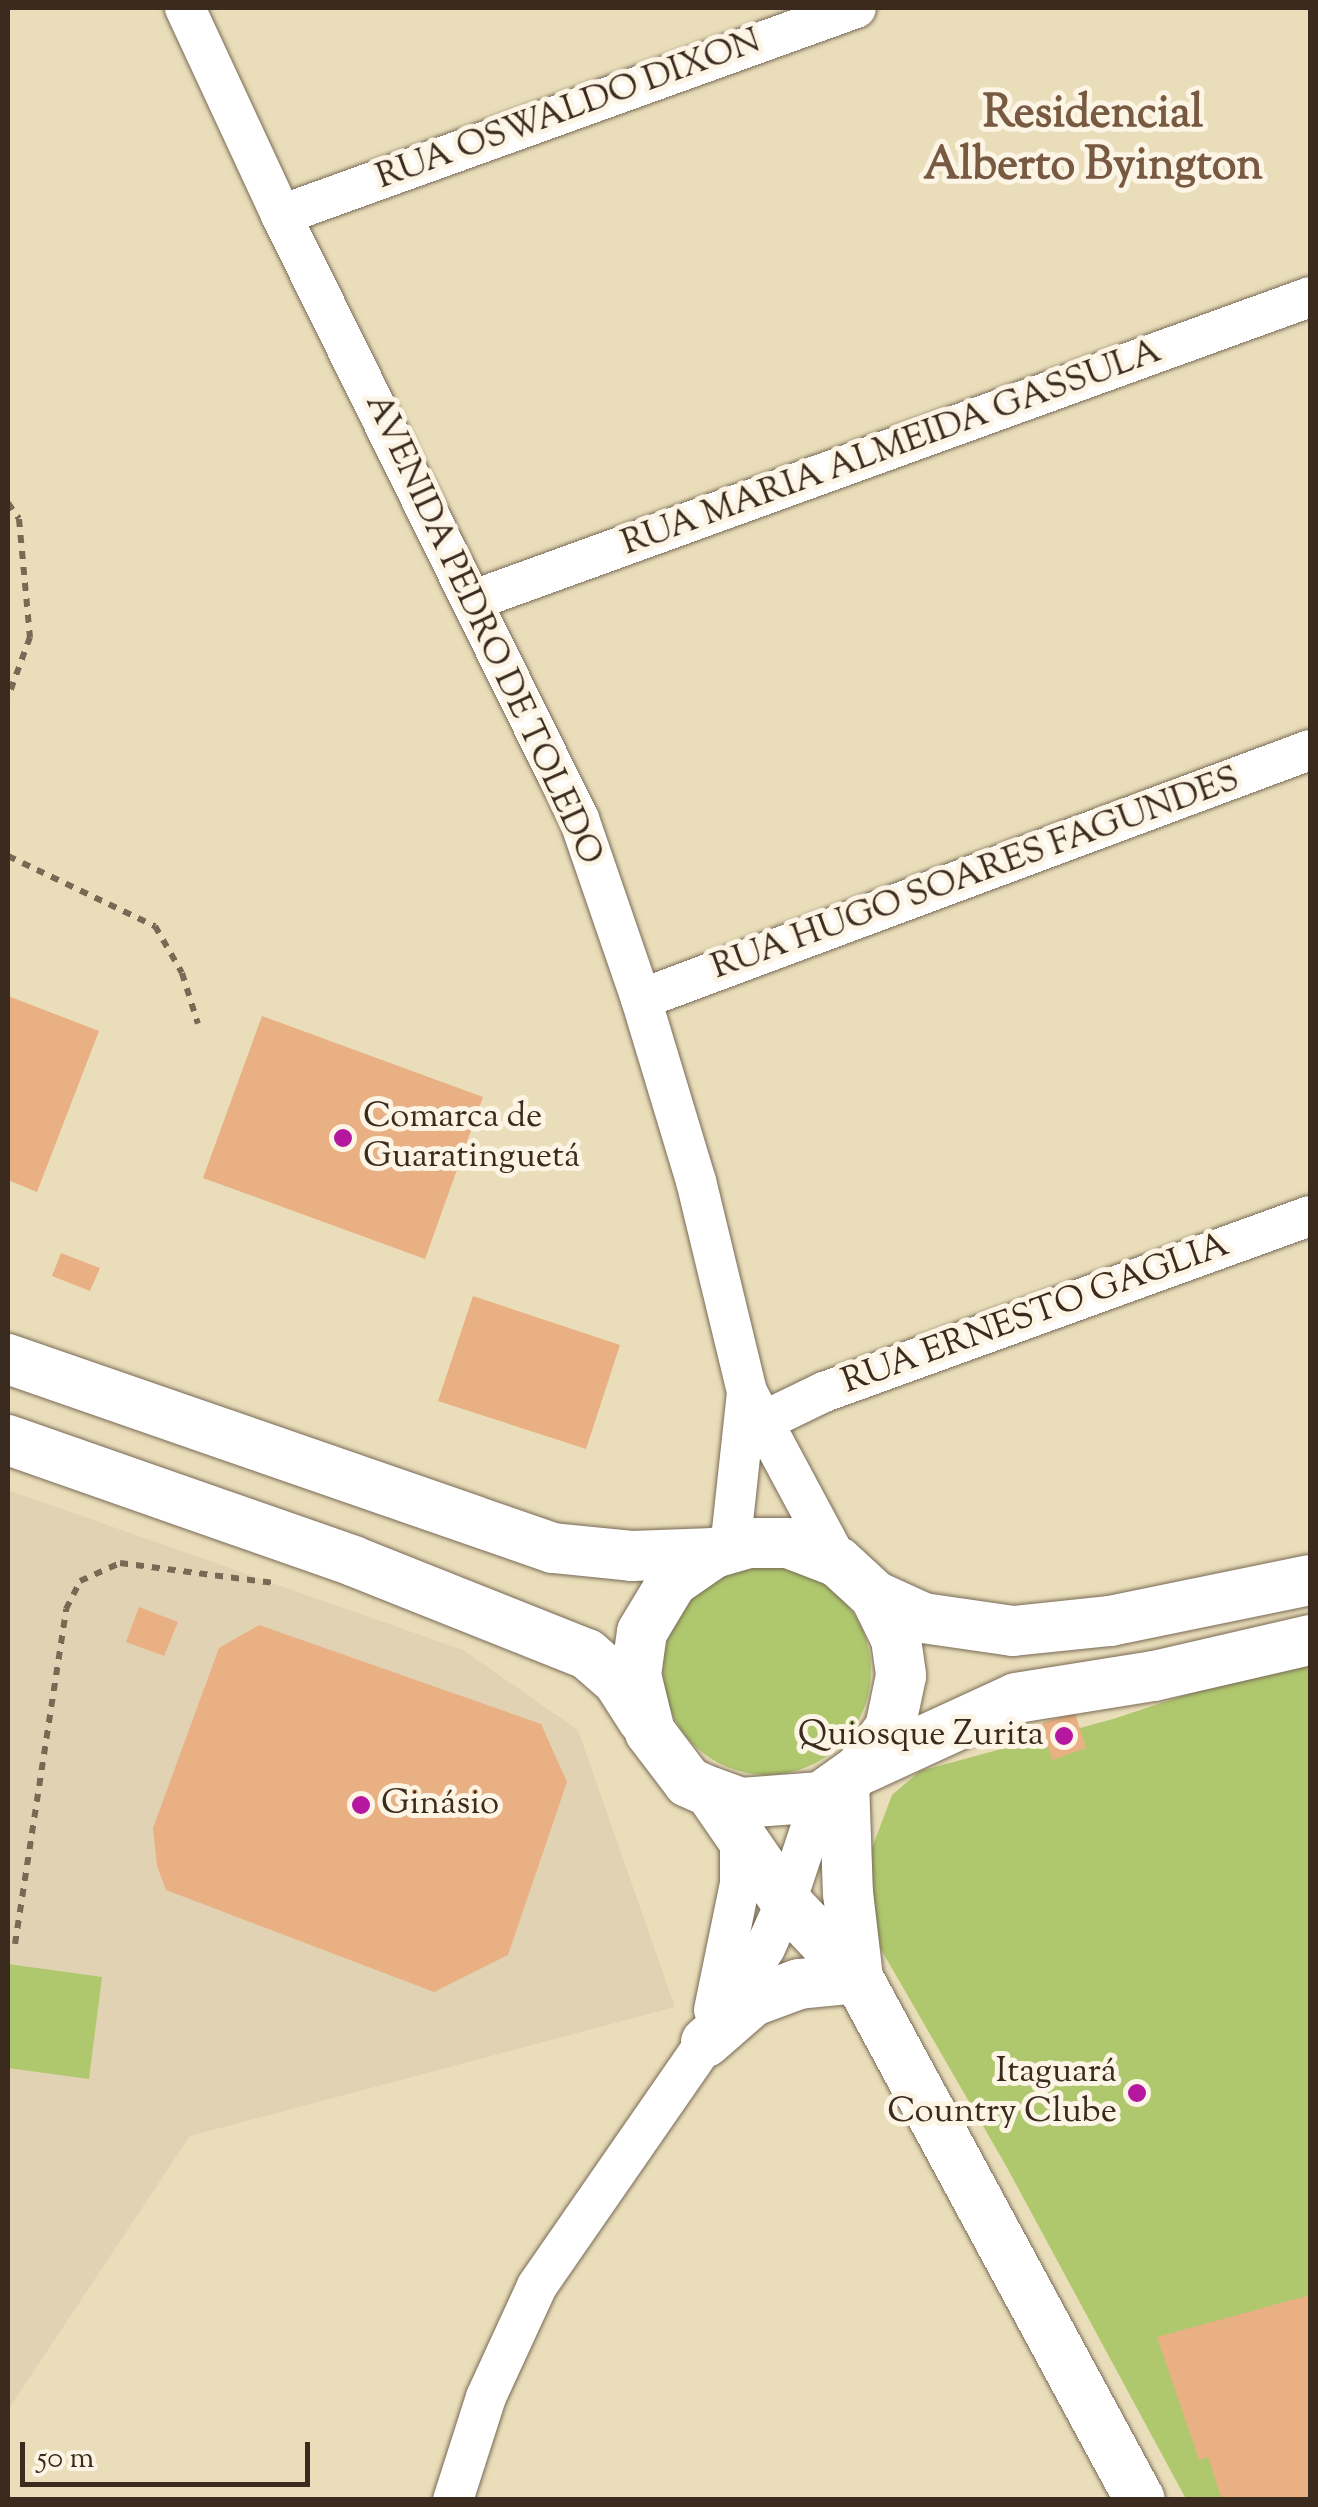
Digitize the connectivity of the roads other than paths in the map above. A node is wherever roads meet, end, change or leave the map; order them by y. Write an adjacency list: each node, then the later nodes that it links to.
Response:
1 (185, 8): 3 (street, AVENIDA PEDRO DE TOLEDO)
2 (856, 8): 3 (street, RUA OSWALDO DIXON)
3 (281, 216): 5 (street, AVENIDA PEDRO DE TOLEDO)
4 (1310, 297): 5 (street, RUA MARIA ALMEIDA GASSULA)
5 (474, 600): 7 (street, AVENIDA PEDRO DE TOLEDO)
6 (1310, 750): 7 (street, RUA HUGO SOARES FAGUNDES)
7 (642, 999): 10 (street, AVENIDA PEDRO DE TOLEDO)
8 (1310, 1216): 10 (street, RUA ERNESTO GAGLIA)
9 (8, 1359): 12 (main road)
10 (756, 1407): 12 (street, AVENIDA PEDRO DE TOLEDO); 13 (street, AVENIDA PEDRO DE TOLEDO)
11 (8, 1440): 17 (main road)
12 (722, 1551): 13 (main road); 17 (main road)
13 (838, 1562): 15 (main road)
14 (1310, 1580): 15 (main road)
15 (876, 1596): 18 (main road)
16 (1310, 1640): 18 (main road)
17 (650, 1732): 19 (main road)
18 (841, 1783): 19 (main road); 21 (street); 22 (main road)
19 (710, 1792): 20 (main road)
20 (740, 1836): 21 (main road); 23 (street)
21 (786, 1902): 22 (main road); 23 (street)
22 (858, 1978): 23 (main road); 25 (main road)
23 (706, 2042): 24 (street)
24 (453, 2500)
25 (1140, 2500)

